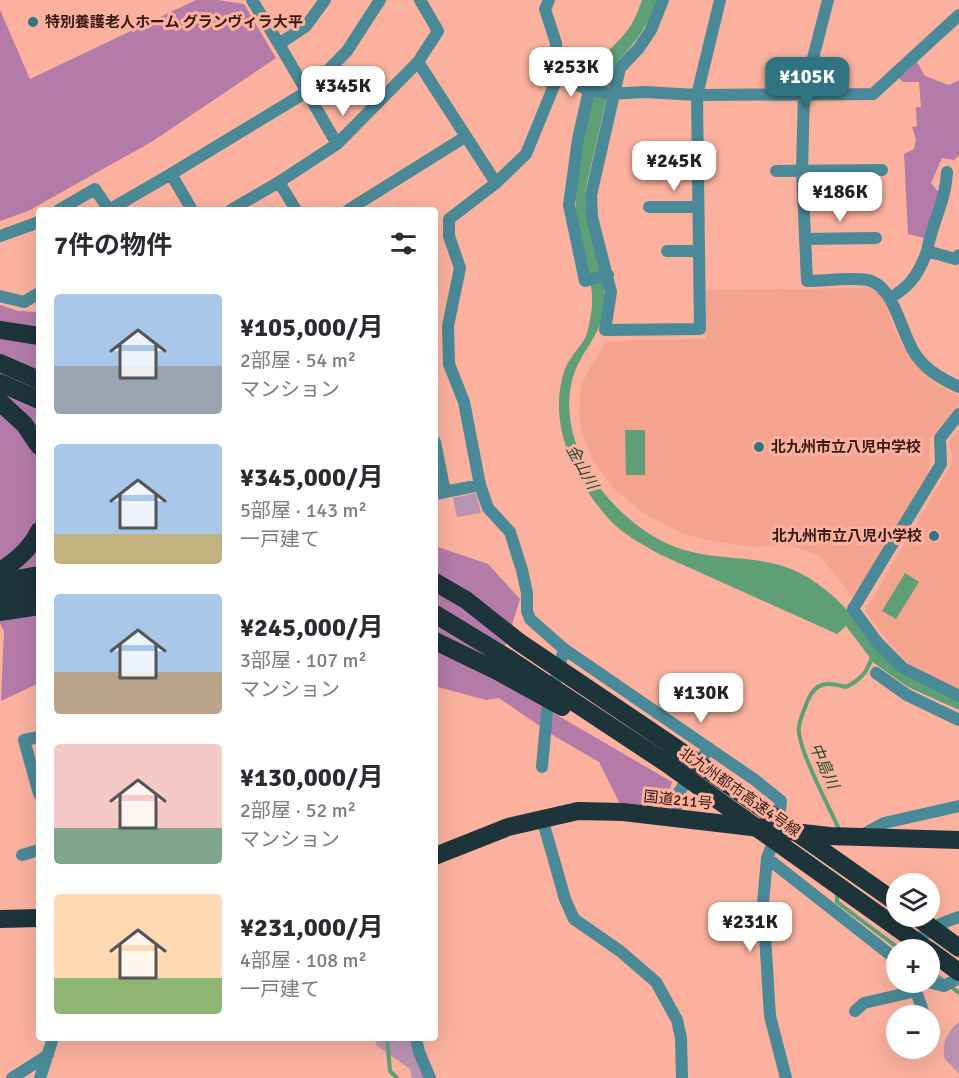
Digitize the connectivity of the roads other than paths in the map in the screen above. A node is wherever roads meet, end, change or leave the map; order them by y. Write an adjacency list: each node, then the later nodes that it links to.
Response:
1 (252, 0): 10 (street)
2 (324, 0): 10 (street)
3 (380, 0): 13 (street)
4 (420, 0): 11 (street)
5 (549, 0): 12 (street)
6 (663, 0): 16 (street)
7 (720, 0): 17 (street)
8 (828, 0): 15 (street)
9 (959, 15): 15 (street)
10 (279, 44): 13 (street)
11 (418, 62): 18 (street); 19 (street)
12 (558, 76): 14 (street); 26 (street)
13 (308, 91): 19 (street); 24 (street)
14 (591, 91): 16 (street); 44 (street)
15 (804, 93): 17 (street); 20 (street)
16 (610, 94): 17 (street); 44 (street)
17 (697, 95): 35 (street)
18 (465, 137): 26 (street); 33 (street)
19 (337, 144): 25 (street)
20 (802, 170): 21 (street); 22 (street); 39 (street)
21 (882, 170)
22 (776, 171)
23 (947, 172): 42 (street)
24 (171, 174): 29 (street); 30 (street)
25 (279, 182): 31 (street); 32 (street)
26 (496, 183): 59 (street)
27 (64, 207): 28 (street)
28 (107, 207)
29 (114, 207)
30 (190, 207)
31 (236, 207)
32 (294, 207)
33 (353, 207)
34 (649, 207): 35 (street)
35 (698, 207): 41 (street)
36 (36, 223): 37 (street)
37 (0, 236)
38 (876, 238): 39 (street)
39 (805, 239): 47 (street)
40 (667, 250): 41 (street)
41 (699, 251): 44 (street)
42 (927, 251): 43 (street); 47 (street)
43 (959, 255)
44 (606, 276)
45 (36, 295): 46 (street)
46 (0, 296)
47 (890, 298): 53 (street)
48 (0, 330): 49 (highway)
49 (36, 336)
50 (0, 363): 51 (highway)
51 (36, 379)
52 (0, 383): 54 (highway)
53 (959, 387)
54 (36, 399)
55 (0, 402): 57 (highway)
56 (959, 414): 77 (street)
57 (36, 442)
58 (438, 473): 60 (street)
59 (480, 485): 60 (street); 74 (street)
60 (440, 493)
61 (36, 539): 62 (highway)
62 (0, 571)
63 (36, 576): 64 (highway)
64 (0, 582)
65 (438, 584): 73 (highway)
66 (36, 591): 68 (highway)
67 (438, 593): 73 (highway, 北九州都市高速4号線)
68 (0, 599)
69 (36, 606): 70 (highway)
70 (0, 612)
71 (438, 616): 75 (highway, 北九州都市高速4号線)
72 (438, 642): 75 (highway)
73 (519, 642): 93 (highway, 北九州都市高速4号線, bridge)
74 (564, 649): 80 (street); 81 (street)
75 (504, 665): 98 (highway, 北九州都市高速4号線, bridge)
76 (876, 673): 78 (street)
77 (959, 696)
78 (959, 720)
79 (36, 738): 82 (street)
80 (709, 748): 85 (street); 86 (street)
81 (542, 767)
82 (36, 783)
83 (959, 806): 87 (street)
84 (542, 818): 85 (highway, 国道211号); 91 (highway, 国道211号); 114 (street)
85 (674, 818): 86 (highway, 国道211号)
86 (778, 830): 87 (highway, 国道211号); 92 (street)
87 (858, 837): 88 (highway, 国道211号)
88 (959, 840)
89 (36, 851): 90 (street)
90 (22, 855)
91 (438, 855)
92 (767, 858): 101 (street); 115 (street)
93 (886, 895)
94 (959, 917): 99 (street)
95 (36, 918): 96 (highway)
96 (0, 919)
97 (930, 927): 100 (highway, bridge)
98 (906, 939)
99 (921, 939)
100 (959, 948)
101 (886, 951)
102 (940, 961): 103 (highway, 北九州都市高速4号線)
103 (959, 972)
104 (959, 979): 105 (street)
105 (940, 985)
106 (898, 993): 107 (street)
107 (855, 1011)
108 (52, 1041): 110 (street)
109 (417, 1041): 113 (street)
110 (48, 1055): 111 (street); 112 (street)
111 (12, 1078)
112 (40, 1078)
113 (430, 1078)
114 (682, 1078)
115 (786, 1078)

